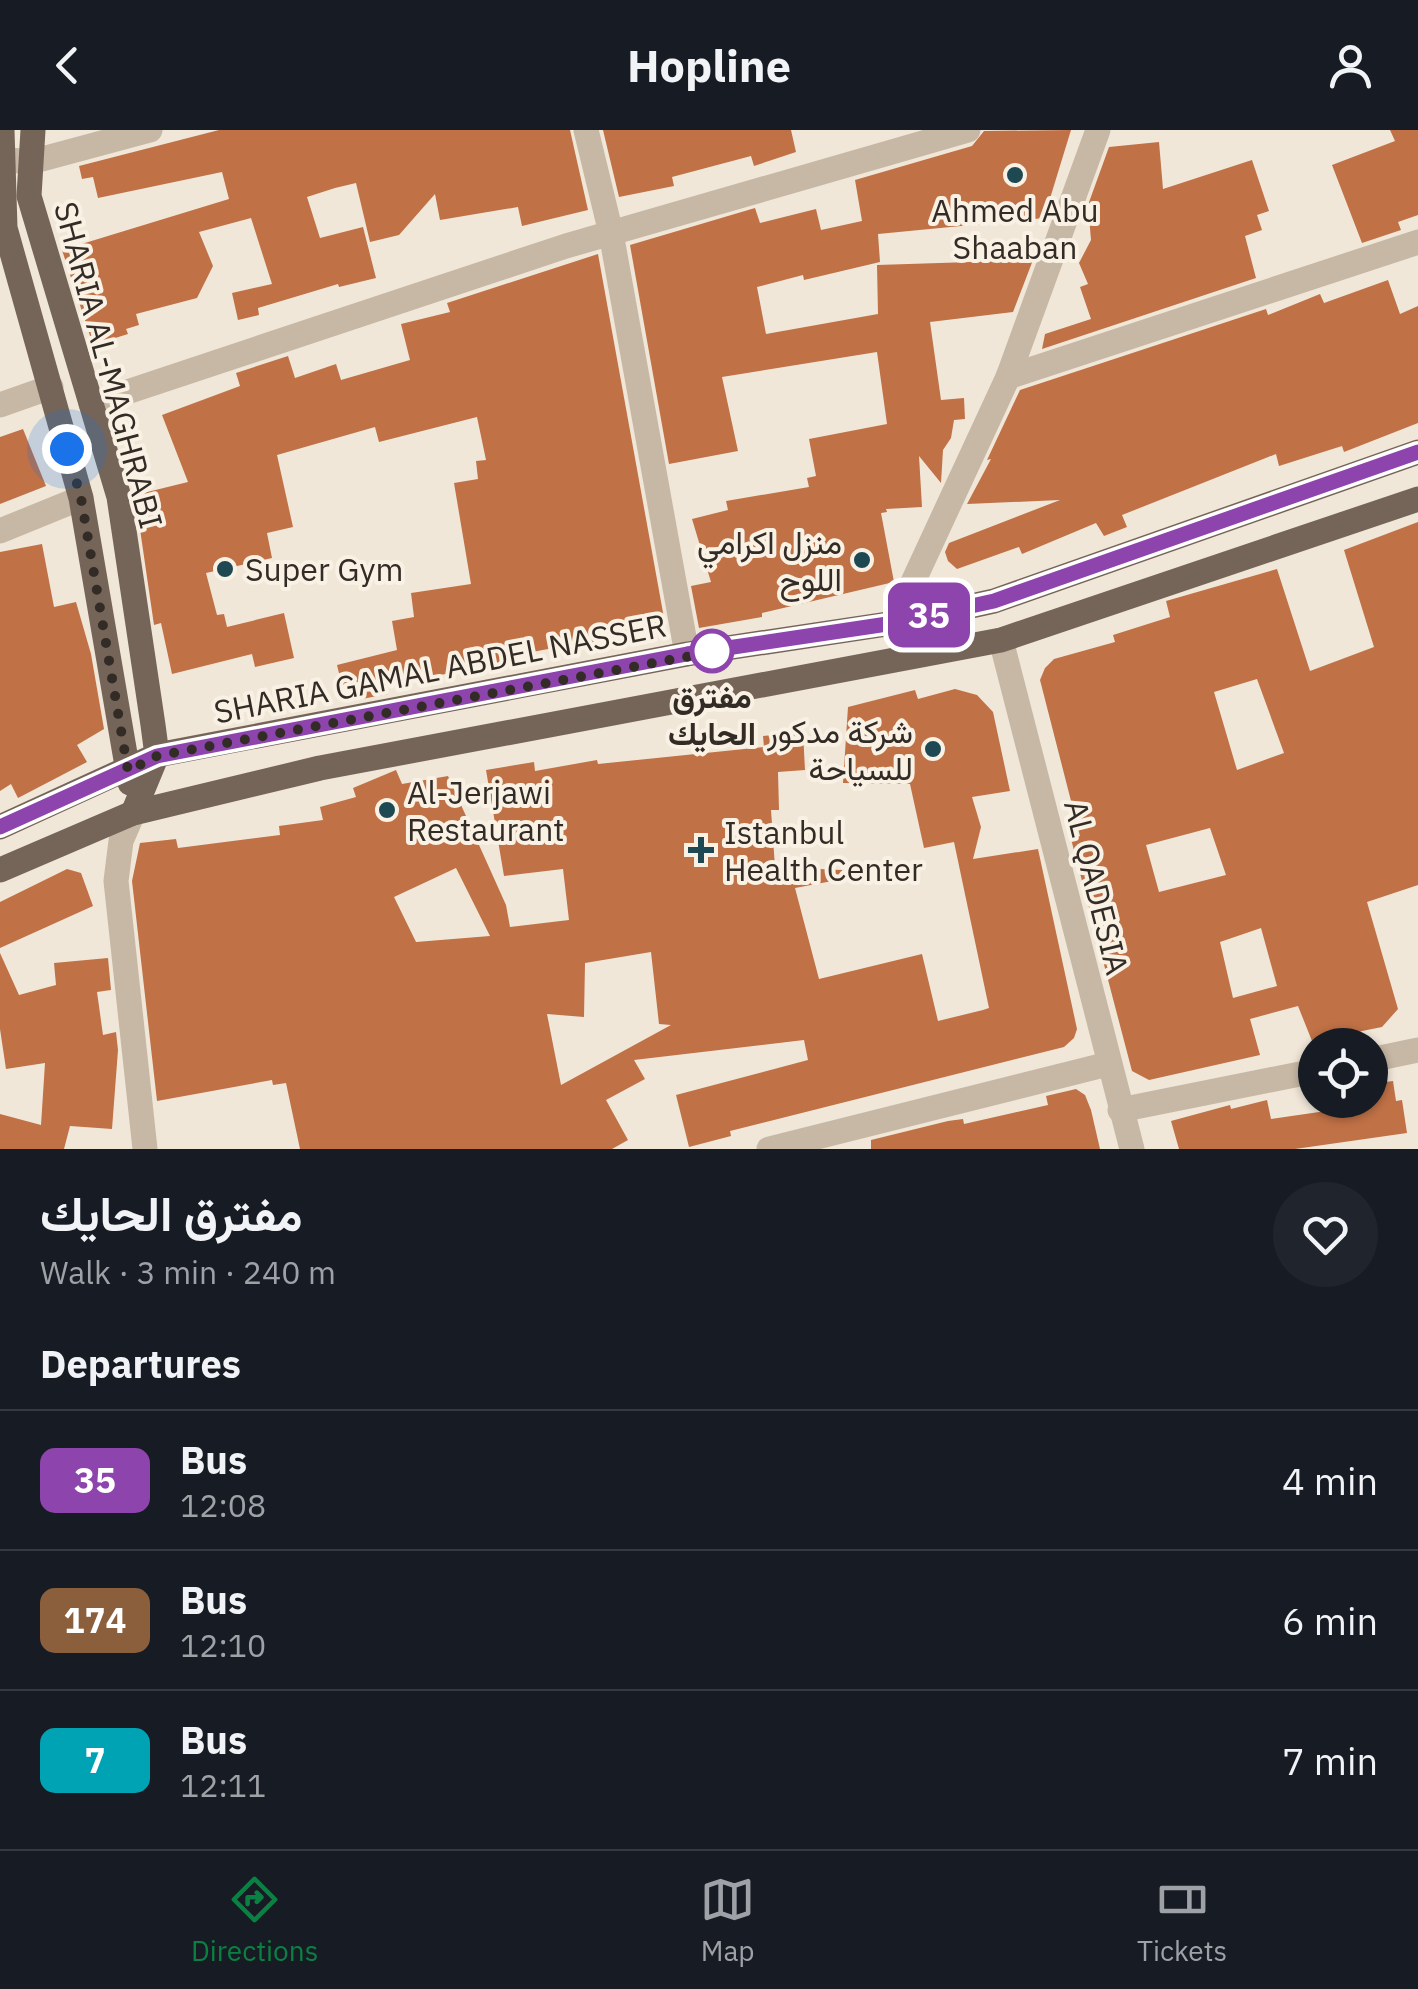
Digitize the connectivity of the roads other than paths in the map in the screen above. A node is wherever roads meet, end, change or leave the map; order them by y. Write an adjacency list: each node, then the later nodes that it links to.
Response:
1 (2, 130): 7 (main road, SHARIA AL-MAGHRABI)
2 (33, 130): 8 (main road, SHARIA AL-MAGHRABI)
3 (150, 130): 8 (street)
4 (586, 130): 9 (street)
5 (968, 130): 9 (street)
6 (1098, 130): 11 (street)
7 (1, 159): 8 (street); 12 (main road, SHARIA AL-MAGHRABI)
8 (31, 162): 13 (main road, SHARIA AL-MAGHRABI)
9 (611, 233): 13 (street); 21 (street)
10 (1418, 242): 11 (street)
11 (1008, 377): 19 (street)
12 (51, 387): 14 (street); 16 (main road, SHARIA AL-MAGHRABI)
13 (91, 404): 22 (main road, SHARIA AL-MAGHRABI)
14 (0, 405)
15 (1418, 452): 19 (main road, SHARIA GAMAL ABDEL NASSER)
16 (81, 498): 18 (street); 23 (main road, SHARIA AL-MAGHRABI)
17 (1418, 499): 20 (main road)
18 (0, 531)
19 (894, 623): 21 (main road, SHARIA GAMAL ABDEL NASSER)
20 (1001, 640): 24 (main road); 29 (street, AL QADESIA)
21 (687, 654): 22 (main road, SHARIA GAMAL ABDEL NASSER)
22 (157, 756): 23 (main road, SHARIA GAMAL ABDEL NASSER); 24 (main road)
23 (128, 771): 24 (main road, SHARIA AL-MAGHRABI); 25 (main road, SHARIA GAMAL ABDEL NASSER)
24 (133, 813): 26 (main road); 33 (street)
25 (0, 827)
26 (0, 870)
27 (1418, 1050): 28 (street)
28 (1388, 1056)
29 (1108, 1064): 31 (street, AL QADESIA); 32 (street)
30 (1298, 1074): 31 (street)
31 (1120, 1110): 35 (street, AL QADESIA)
32 (799, 1145): 34 (street)
33 (146, 1149)
34 (769, 1149)
35 (1132, 1149)

